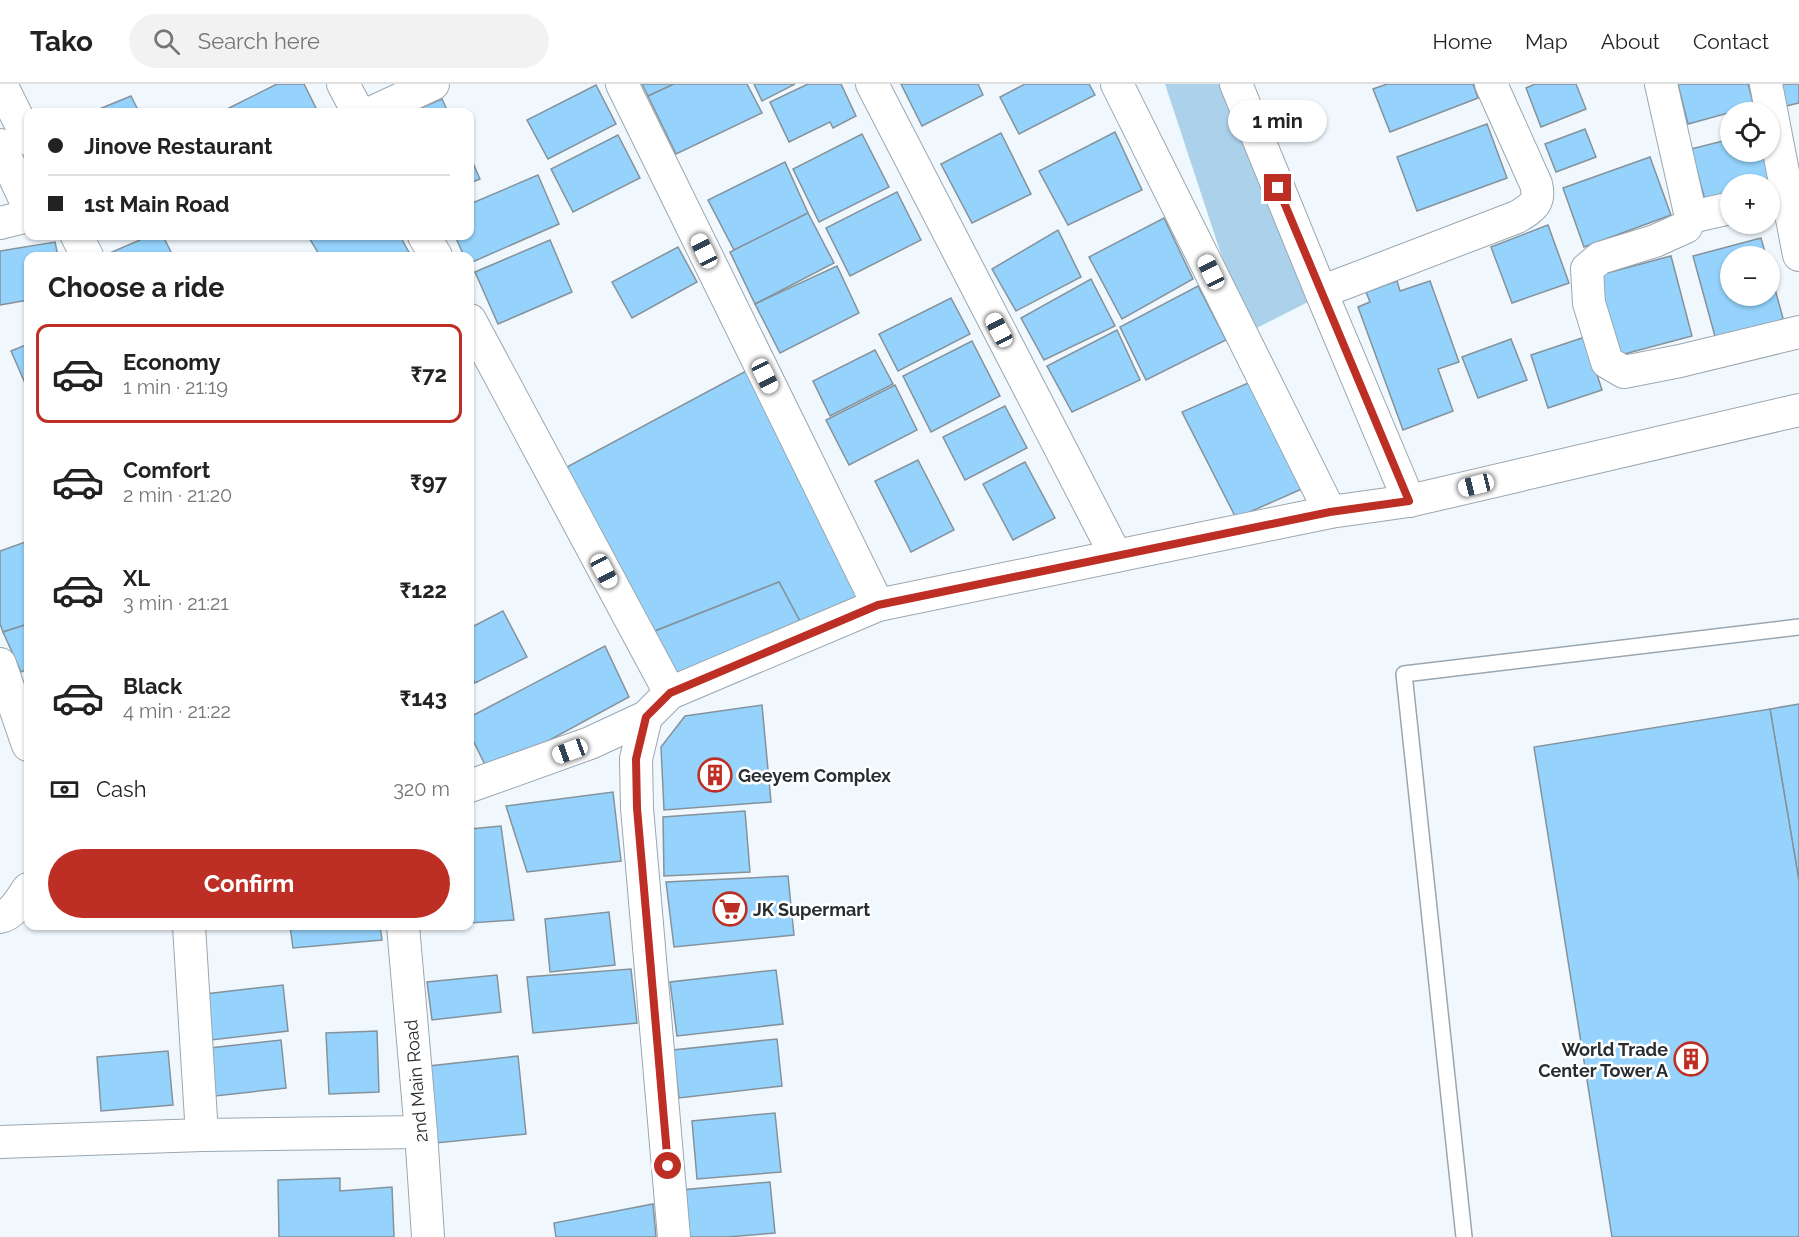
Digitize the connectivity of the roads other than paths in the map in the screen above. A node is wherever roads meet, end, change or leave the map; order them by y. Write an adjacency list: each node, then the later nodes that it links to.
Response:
1 (1, 84): 13 (street)
2 (342, 84): 11 (street)
3 (433, 84): 12 (street)
4 (622, 84): 30 (street)
5 (872, 84): 29 (street)
6 (1117, 84): 28 (street)
7 (1236, 84): 23 (street)
8 (1491, 84): 23 (street)
9 (1661, 84): 20 (street)
10 (1766, 84): 15 (street)
11 (356, 108)
12 (382, 108)
13 (24, 131)
14 (0, 145): 16 (street)
15 (1776, 174)
16 (24, 197)
17 (1780, 203): 22 (street)
18 (1720, 210): 20 (street)
19 (24, 217): 21 (street)
20 (1691, 217): 25 (street)
21 (0, 223)
22 (1799, 255)
23 (1321, 292): 27 (street)
24 (474, 327): 33 (street)
25 (1799, 332)
26 (1799, 410): 27 (street)
27 (1409, 501): 28 (street)
28 (1330, 512): 29 (street)
29 (1116, 556): 30 (street)
30 (878, 605): 33 (street)
31 (1799, 627): 46 (lane)
32 (0, 664): 35 (street)
33 (670, 693): 34 (street)
34 (646, 717): 36 (street); 45 (street)
35 (24, 733)
36 (474, 785)
37 (24, 895): 38 (street)
38 (0, 917)
39 (189, 930): 42 (street)
40 (403, 930): 41 (street, 2nd Main Road)
41 (421, 1132): 42 (street); 44 (street, 2nd Main Road)
42 (202, 1135): 43 (street)
43 (0, 1142)
44 (428, 1237)
45 (674, 1237)
46 (1464, 1237)

